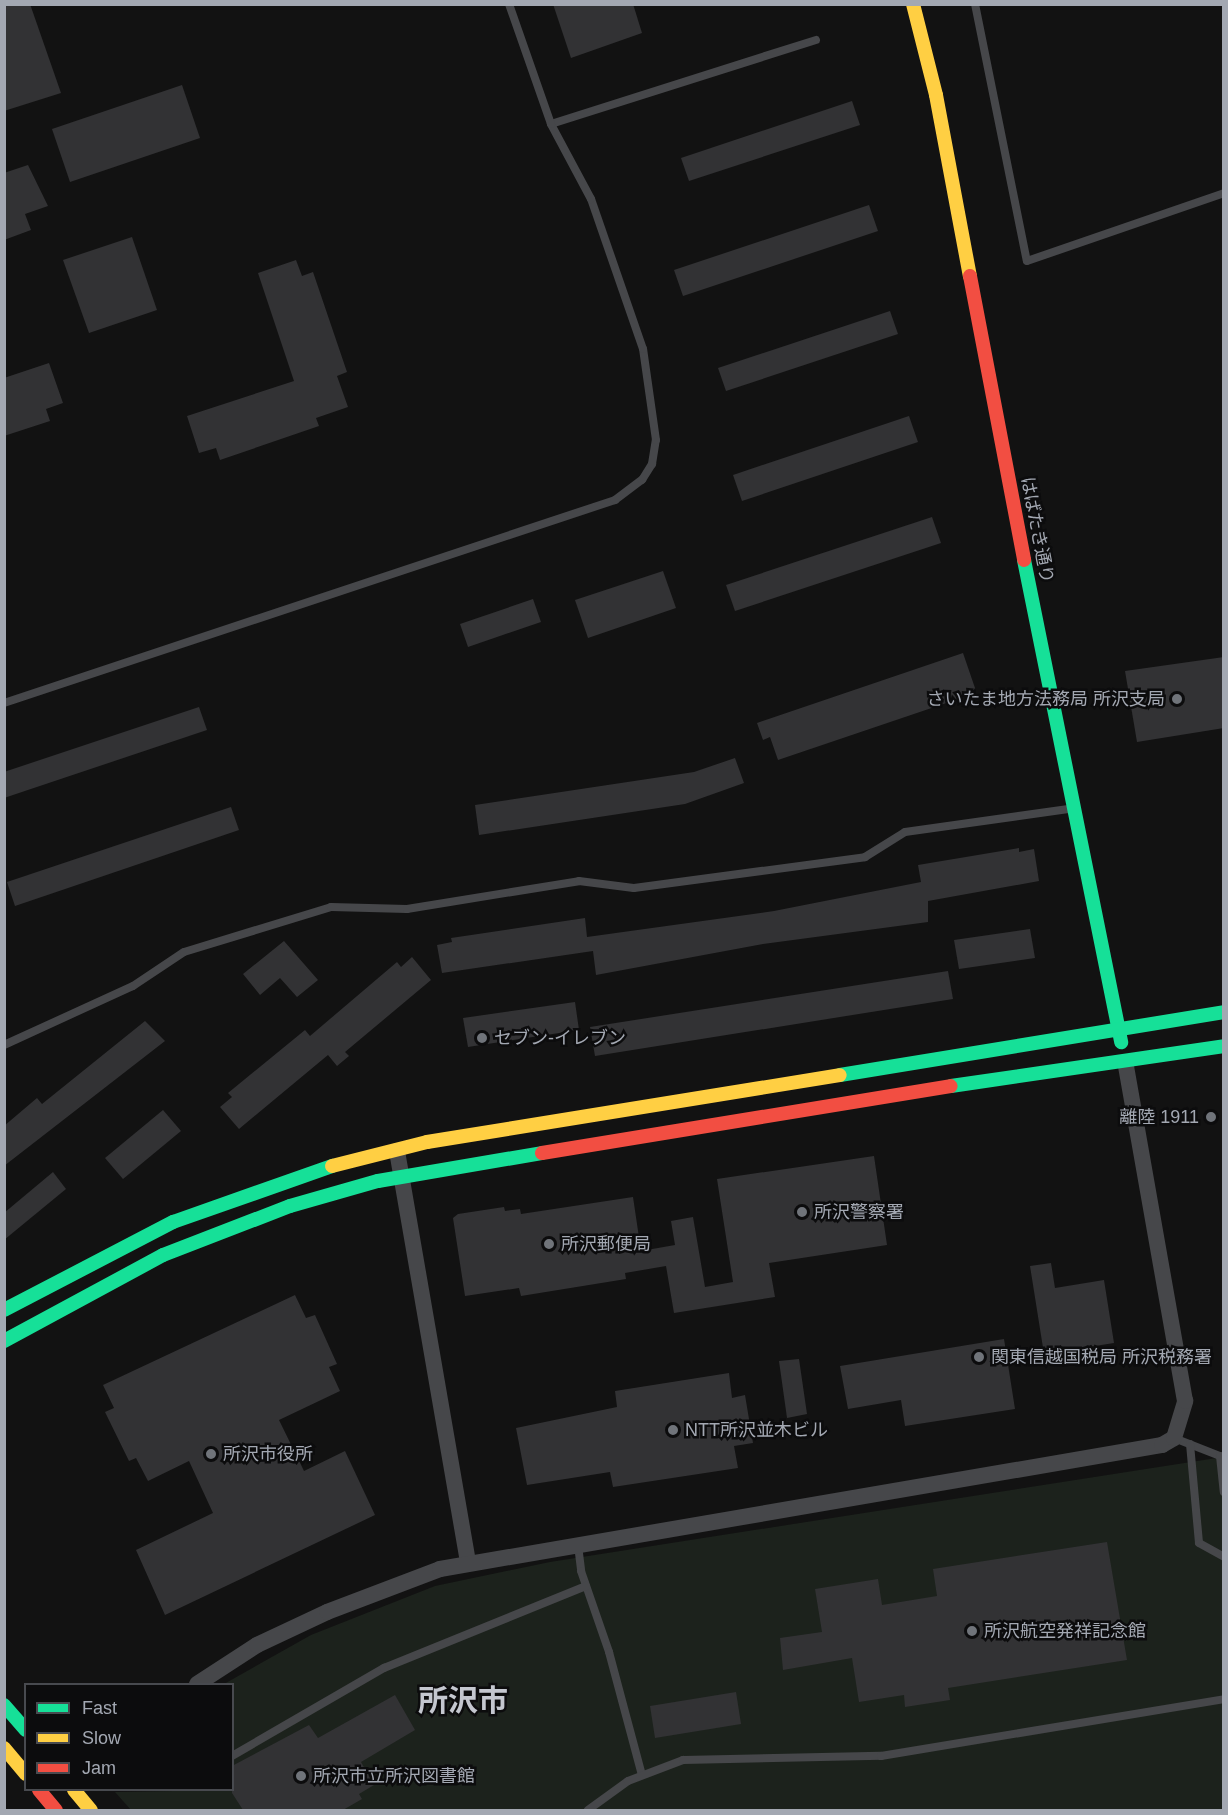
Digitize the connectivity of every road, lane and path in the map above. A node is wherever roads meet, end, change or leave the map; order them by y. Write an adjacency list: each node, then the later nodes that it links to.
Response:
1 (509, 4): 5 (lane)
2 (913, 4): 8 (street, はばたき通り)
3 (975, 4): 6 (lane)
4 (816, 40): 5 (lane)
5 (551, 124): 7 (lane)
6 (1224, 193)
7 (4, 703)
8 (1071, 808): 10 (street, はばたき通り); 11 (lane)
9 (1224, 1012): 10 (street)
10 (1118, 1028): 13 (street, はばたき通り); 14 (street)
11 (4, 1045)
12 (1224, 1046): 13 (street)
13 (1125, 1062): 15 (street); 18 (street)
14 (397, 1151): 15 (street); 16 (street)
15 (405, 1176): 17 (street); 22 (street)
16 (4, 1310)
17 (4, 1341)
18 (1182, 1441): 19 (lane); 20 (street); 21 (lane)
19 (1224, 1492)
20 (578, 1543): 22 (street); 23 (lane)
21 (1224, 1557)
22 (468, 1563): 24 (street)
23 (586, 1586): 29 (lane); 31 (lane)
24 (199, 1683)
25 (1224, 1700): 31 (lane)
26 (4, 1705): 27 (street)
27 (24, 1728)
28 (4, 1748): 30 (street)
29 (234, 1755)
30 (24, 1772)
31 (642, 1774): 34 (lane)
32 (75, 1791): 33 (street)
33 (91, 1810)
34 (588, 1810)

